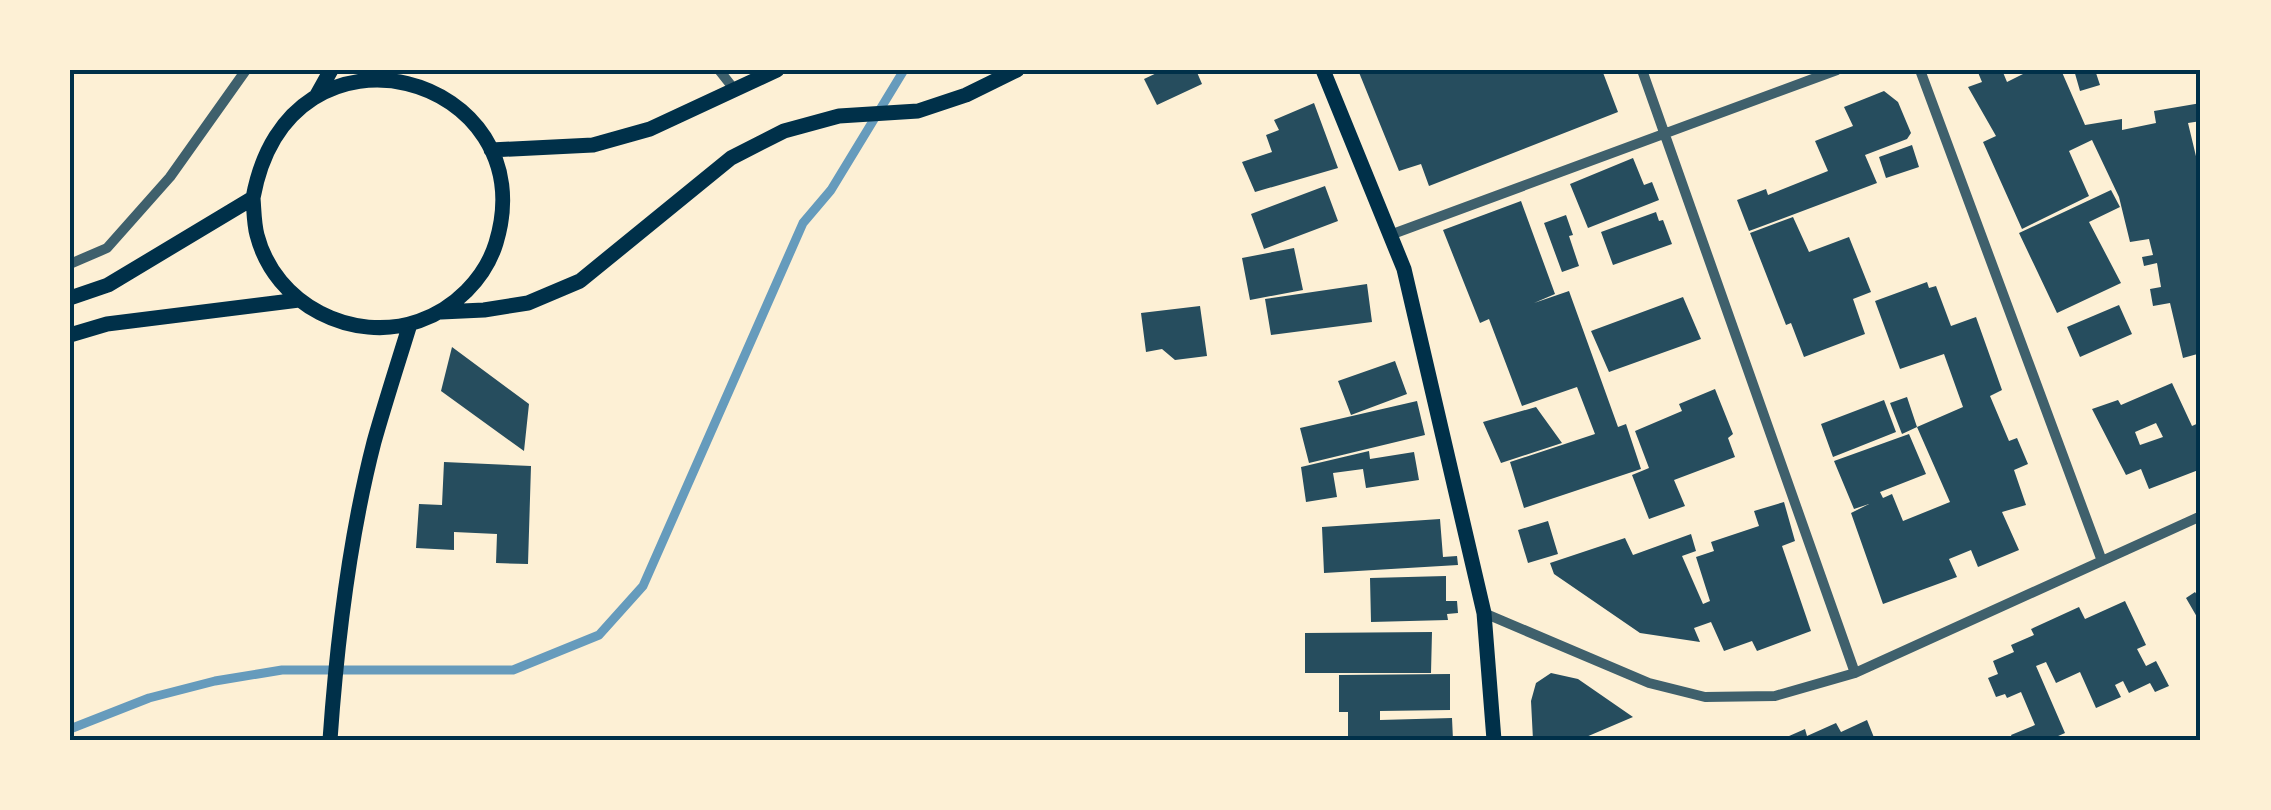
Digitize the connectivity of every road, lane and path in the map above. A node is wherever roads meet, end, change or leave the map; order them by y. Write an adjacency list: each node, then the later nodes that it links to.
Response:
1 (246, 70): 18 (street)
2 (331, 70): 13 (main road)
3 (417, 70): 11 (main road)
4 (719, 70): 12 (street)
5 (777, 70): 12 (main road)
6 (1017, 70): 21 (main road)
7 (1323, 70): 17 (main road)
8 (1642, 70): 14 (street)
9 (1837, 70): 14 (street)
10 (1920, 70): 25 (street)
11 (422, 87): 13 (main road); 15 (main road)
12 (734, 88): 15 (main road)
13 (317, 95): 16 (main road)
14 (1666, 134): 17 (street); 27 (street)
15 (491, 150): 21 (main road)
16 (253, 198): 19 (main road); 20 (main road)
17 (1390, 235): 26 (main road)
18 (70, 264)
19 (70, 298)
20 (299, 300): 22 (main road); 23 (main road)
21 (441, 312): 22 (main road)
22 (410, 324): 28 (main road)
23 (70, 336)
24 (2201, 516): 25 (street)
25 (2102, 562): 27 (street)
26 (1484, 614): 27 (street); 29 (main road)
27 (1855, 674)
28 (330, 740)
29 (1494, 740)

